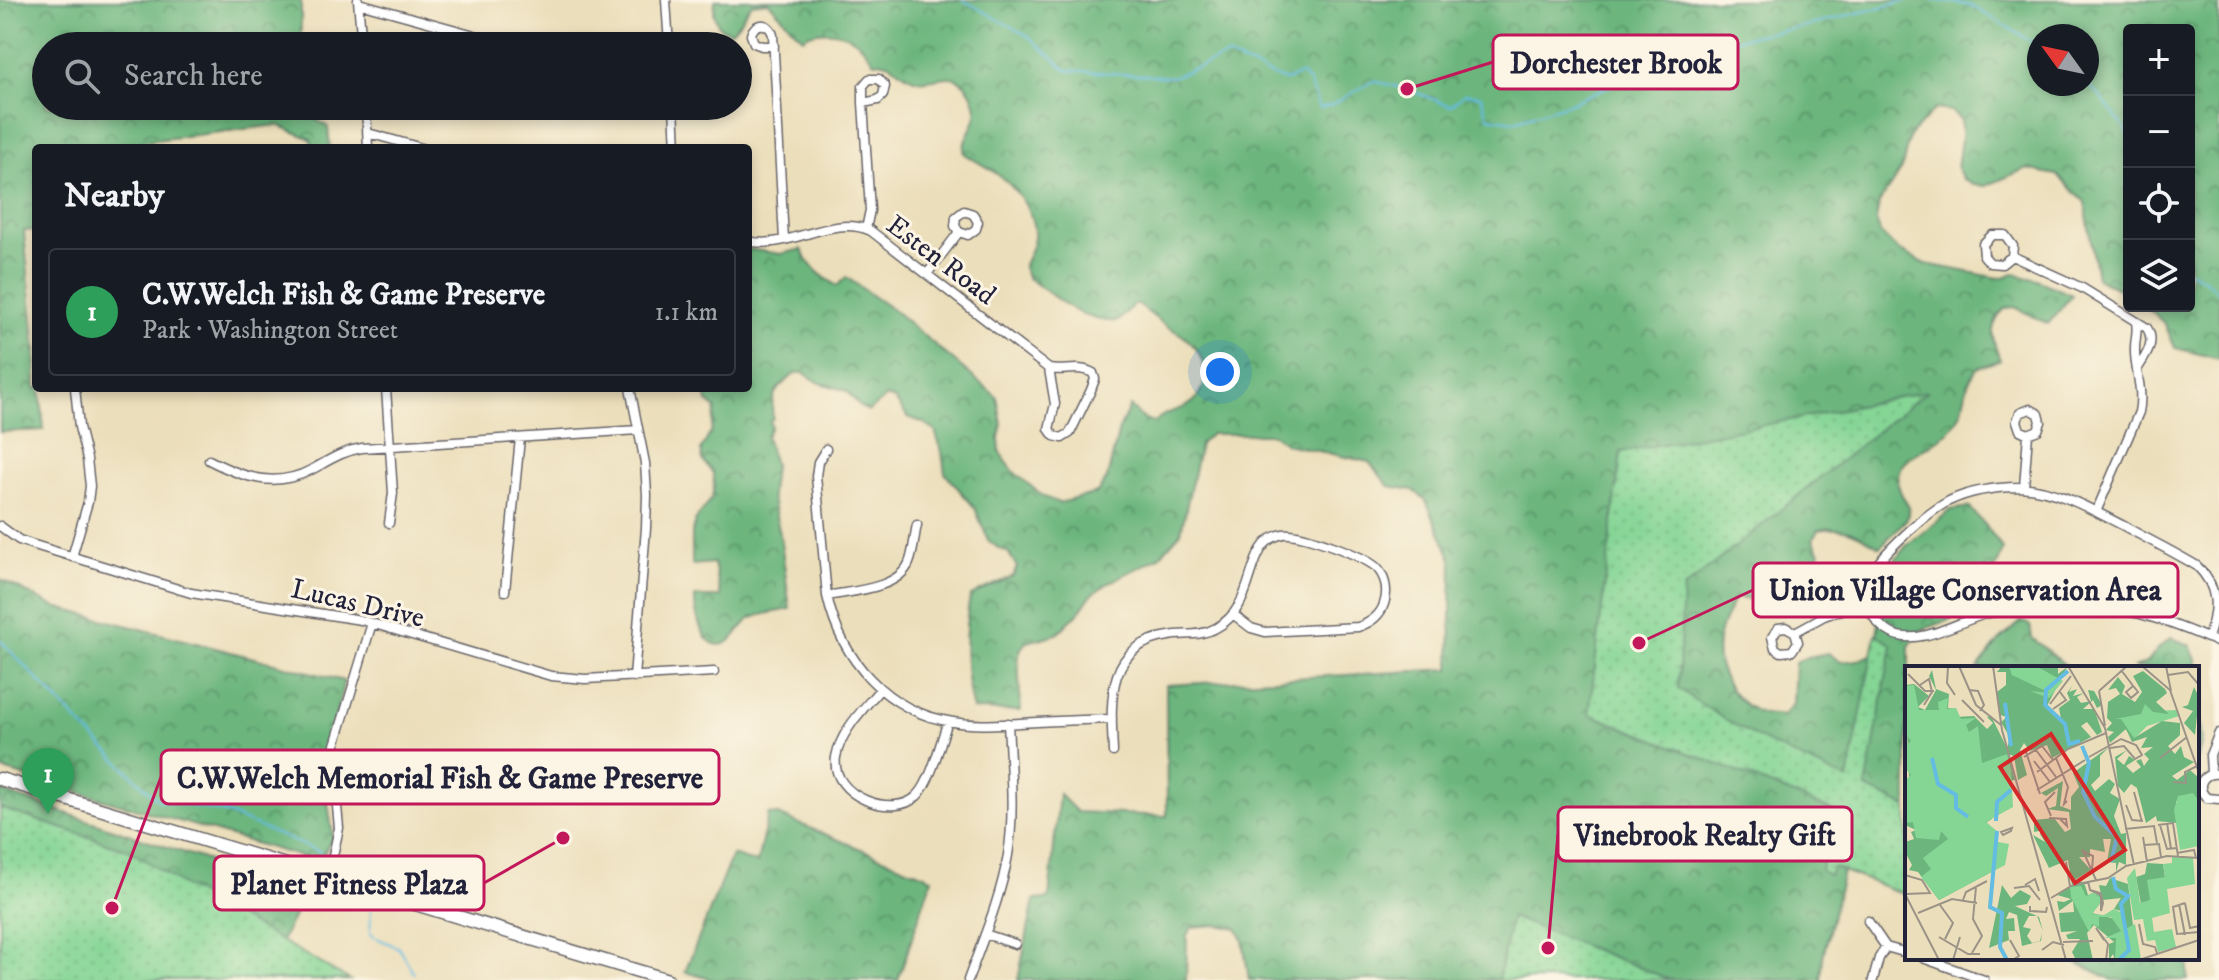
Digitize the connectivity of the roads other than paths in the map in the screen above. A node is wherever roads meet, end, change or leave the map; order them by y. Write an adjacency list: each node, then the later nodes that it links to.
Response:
1 (666, 0): 5 (street)
2 (358, 2): 3 (street); 4 (street)
3 (361, 32)
4 (464, 32)
5 (668, 32)
6 (774, 46): 16 (street)
7 (863, 103): 14 (street)
8 (367, 120): 10 (street)
9 (675, 120): 13 (street)
10 (368, 133): 11 (street); 12 (street)
11 (368, 144)
12 (408, 144)
13 (676, 144)
14 (866, 229): 16 (street, Esten Road); 19 (street, Esten Road)
15 (959, 232): 19 (street)
16 (784, 240): 17 (street, Esten Road)
17 (752, 241)
18 (2012, 256): 20 (street)
19 (927, 274): 22 (street, Esten Road)
20 (2136, 322): 21 (street); 21 (street)
21 (2138, 368): 33 (street)
22 (1049, 369): 22 (street)
23 (75, 392): 37 (street)
24 (386, 392): 29 (street)
25 (631, 392): 26 (street)
26 (638, 430): 28 (street); 47 (street)
27 (2028, 434): 32 (street)
28 (520, 438): 29 (street); 38 (street)
29 (390, 447): 31 (street); 34 (street)
30 (826, 449): 39 (street)
31 (209, 460)
32 (2024, 487): 33 (street); 40 (street)
33 (2096, 512): 44 (street)
34 (389, 523)
35 (917, 525): 39 (street)
36 (0, 526): 37 (street, Lucas Drive)
37 (72, 557): 42 (street, Lucas Drive)
38 (505, 591)
39 (827, 596): 48 (street)
40 (1867, 601): 43 (street); 44 (street)
41 (1234, 615): 41 (street); 49 (street)
42 (372, 623): 47 (street, Lucas Drive); 57 (street)
43 (1795, 632)
44 (2208, 638): 45 (street)
45 (2219, 643)
46 (714, 672): 47 (street, Lucas Drive)
47 (634, 677)
48 (880, 689): 50 (street); 50 (street)
49 (1112, 719): 51 (street); 53 (street)
50 (948, 721): 51 (street)
51 (1008, 723): 59 (street)
52 (2219, 733): 54 (street)
53 (1113, 752)
54 (2215, 774): 56 (street)
55 (0, 779): 57 (main road)
56 (2219, 799)
57 (328, 878): 64 (main road)
58 (1868, 921): 61 (street)
59 (985, 934): 60 (street); 65 (street)
60 (1015, 944)
61 (1886, 947): 62 (street); 66 (street)
62 (1905, 952)
63 (1928, 960): 67 (street)
64 (662, 979)
65 (968, 980)
66 (1873, 980)
67 (1983, 980)

